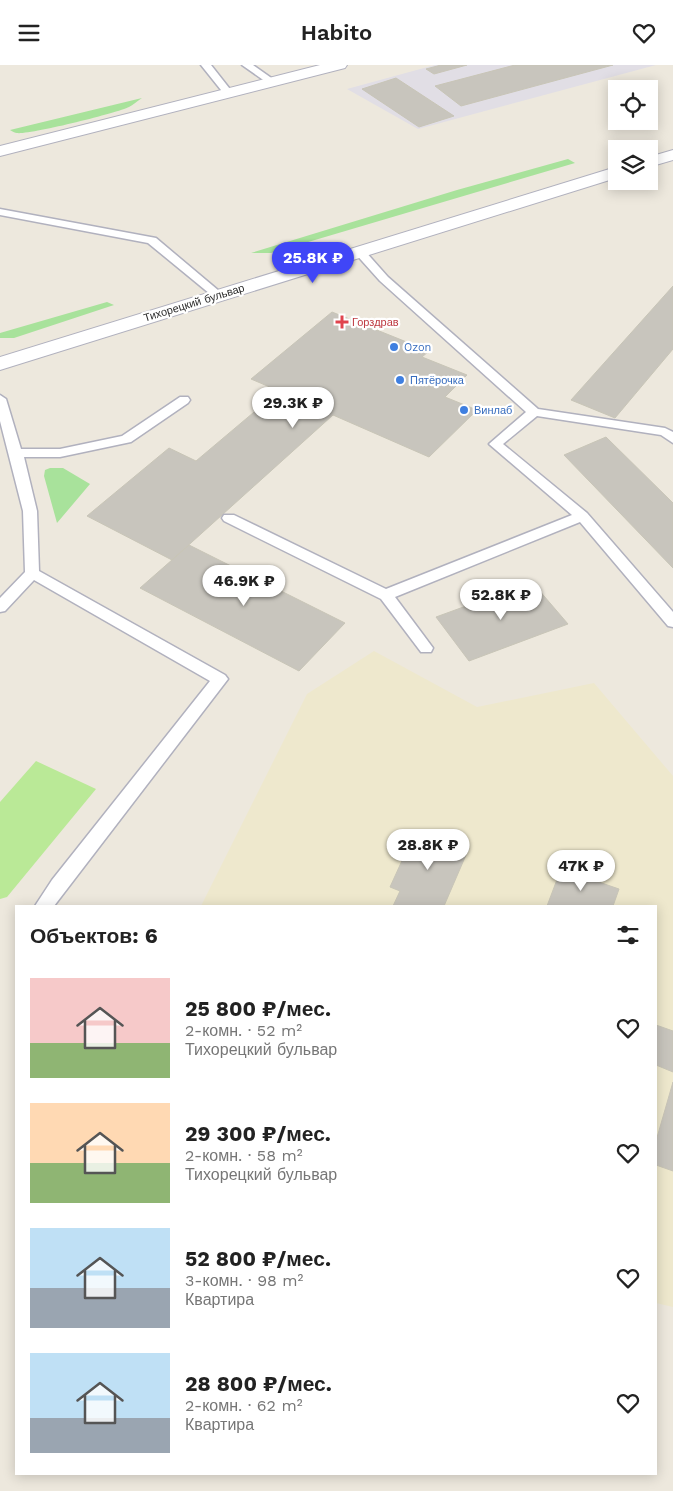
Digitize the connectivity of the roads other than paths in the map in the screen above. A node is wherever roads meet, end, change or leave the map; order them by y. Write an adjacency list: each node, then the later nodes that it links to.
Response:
1 (206, 65): 5 (lane)
2 (247, 65): 4 (lane)
3 (339, 65): 4 (street)
4 (272, 82): 5 (street)
5 (228, 93): 6 (street)
6 (0, 151)
7 (673, 155): 8 (street)
8 (658, 159)
9 (608, 174): 11 (street, Тихорецкий бульвар)
10 (0, 211): 12 (lane)
11 (360, 251): 12 (street, Тихорецкий бульвар); 16 (lane)
12 (219, 296): 13 (street, Тихорецкий бульвар)
13 (0, 364)
14 (0, 399): 18 (lane)
15 (184, 400): 18 (lane)
16 (534, 412): 17 (lane); 19 (lane)
17 (670, 431)
18 (16, 453): 21 (lane)
19 (582, 516): 22 (lane); 24 (lane)
20 (229, 518): 22 (lane)
21 (32, 573): 23 (lane); 26 (lane)
22 (386, 595): 25 (lane)
23 (0, 607)
24 (673, 622)
25 (426, 648)
26 (45, 905)

